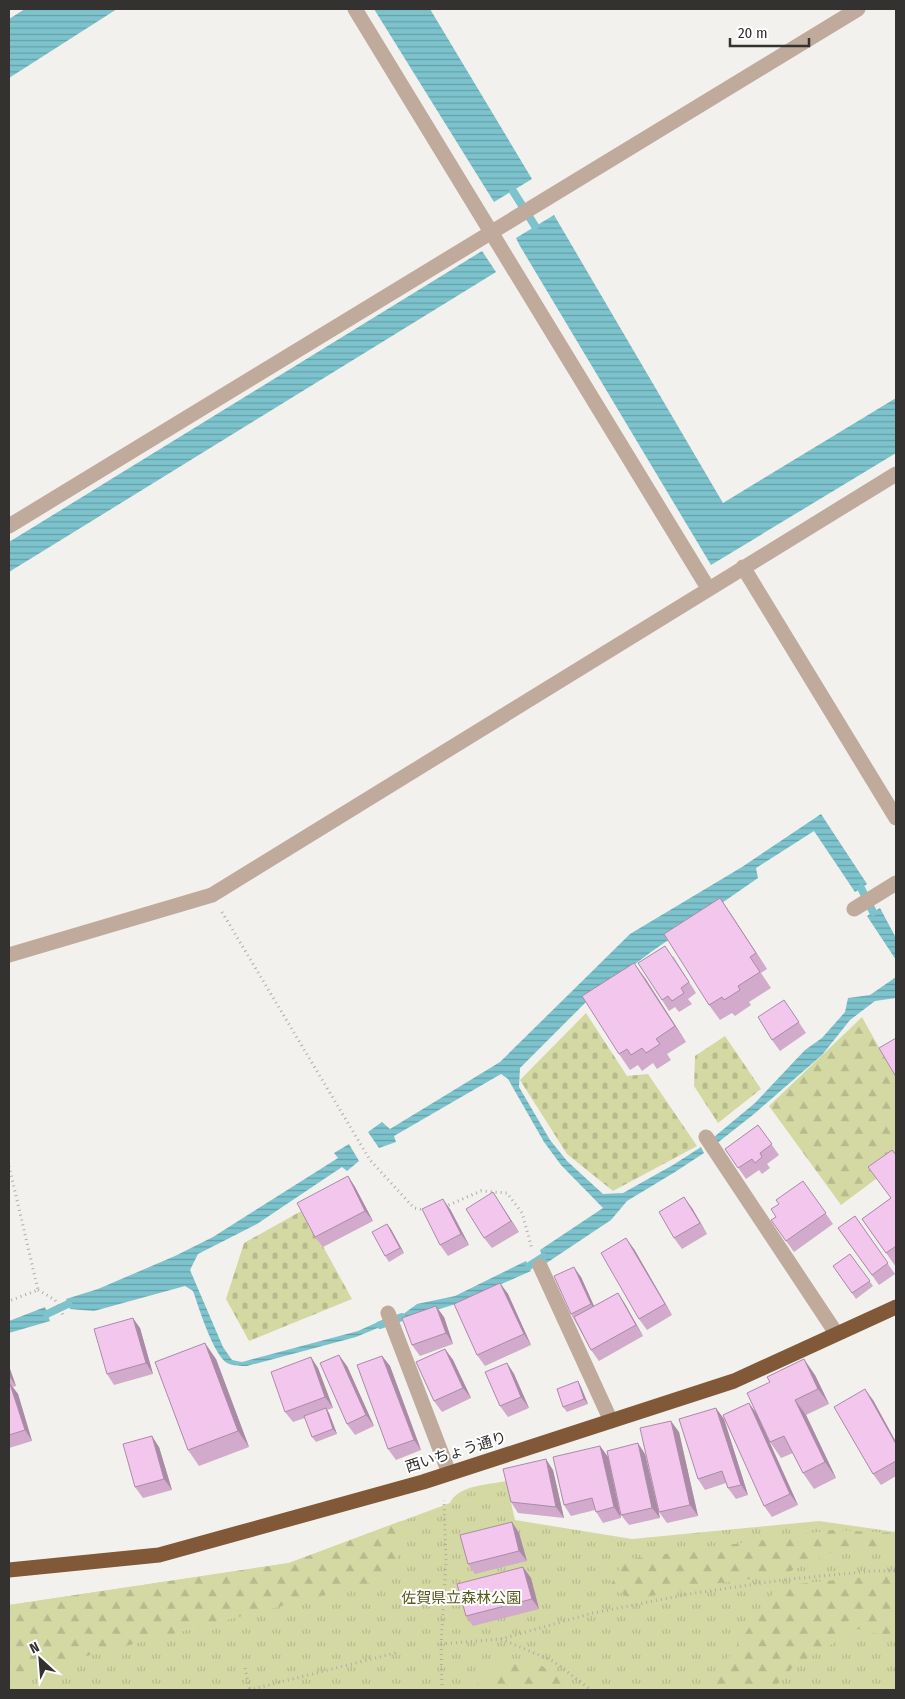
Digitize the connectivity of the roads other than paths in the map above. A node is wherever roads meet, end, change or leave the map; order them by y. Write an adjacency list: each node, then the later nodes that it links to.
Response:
1 (355, 9): 3 (street)
2 (858, 9): 3 (street)
3 (492, 232): 5 (street); 7 (street)
4 (896, 474): 6 (street)
5 (9, 526)
6 (743, 567): 7 (street); 8 (street)
7 (708, 588): 11 (street)
8 (896, 818)
9 (896, 883): 10 (street)
10 (854, 909)
11 (9, 955)
12 (710, 1144): 16 (street)
13 (540, 1266): 17 (street)
14 (896, 1306): 16 (highway, 西いちょう通り)
15 (391, 1320): 18 (street)
16 (836, 1333): 17 (highway, 西いちょう通り)
17 (611, 1421): 18 (highway, 西いちょう通り)
18 (449, 1473): 19 (highway, 西いちょう通り)
19 (9, 1570)

